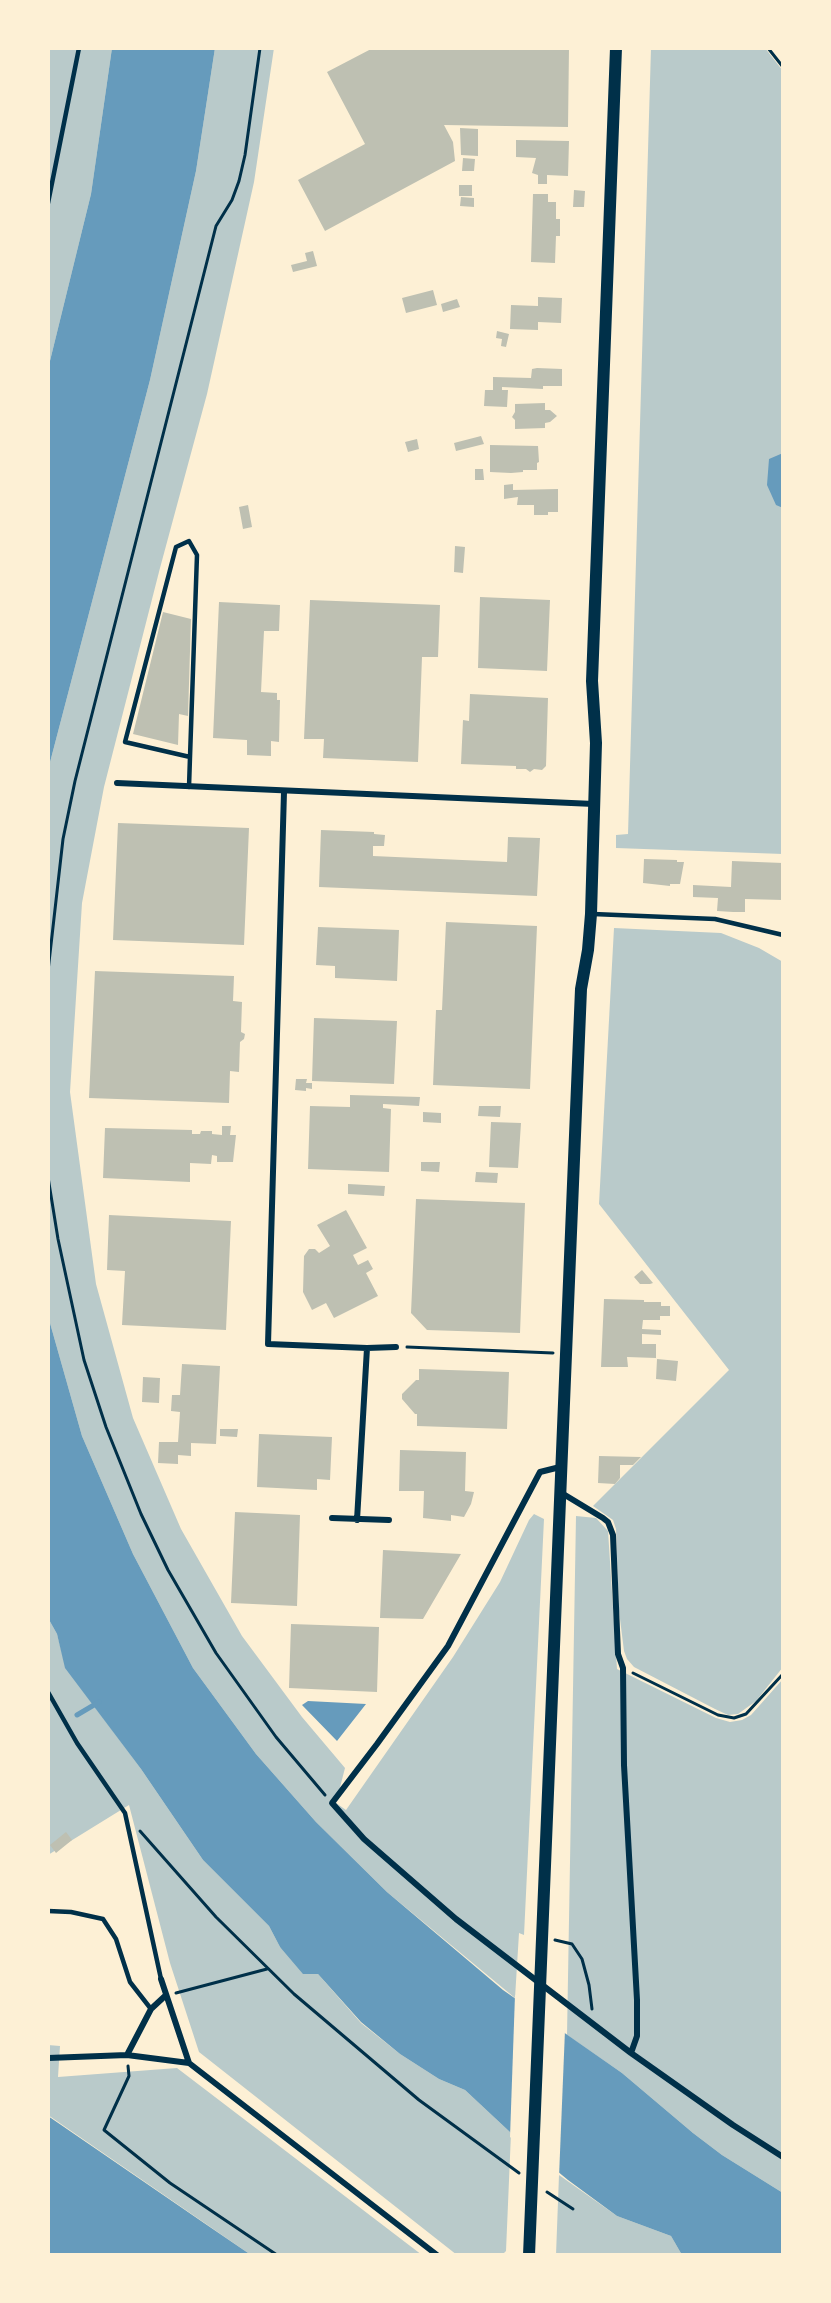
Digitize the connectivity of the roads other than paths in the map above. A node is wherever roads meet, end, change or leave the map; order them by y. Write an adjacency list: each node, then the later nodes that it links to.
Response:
1 (79, 48): 3 (lane)
2 (616, 48): 8 (main road)
3 (48, 203)
4 (190, 757): 4 (lane); 6 (lane)
5 (117, 783): 6 (street)
6 (189, 787): 7 (street)
7 (284, 792): 8 (street); 12 (street)
8 (594, 804): 9 (main road)
9 (591, 914): 10 (lane); 13 (main road)
10 (783, 935)
11 (396, 1347): 12 (street)
12 (367, 1348): 16 (street)
13 (560, 1467): 14 (main road); 23 (street)
14 (560, 1492): 23 (street); 29 (main road)
15 (332, 1518): 16 (street)
16 (357, 1520): 17 (street)
17 (389, 1520)
18 (48, 1692): 20 (lane)
19 (48, 1911): 22 (lane)
20 (161, 1979): 21 (street)
21 (165, 1996): 22 (street); 26 (street)
22 (151, 2009): 24 (street)
23 (630, 2053): 27 (street)
24 (127, 2055): 25 (street); 26 (street)
25 (48, 2058)
26 (189, 2063): 28 (street)
27 (783, 2157)
28 (437, 2255)
29 (530, 2255)

